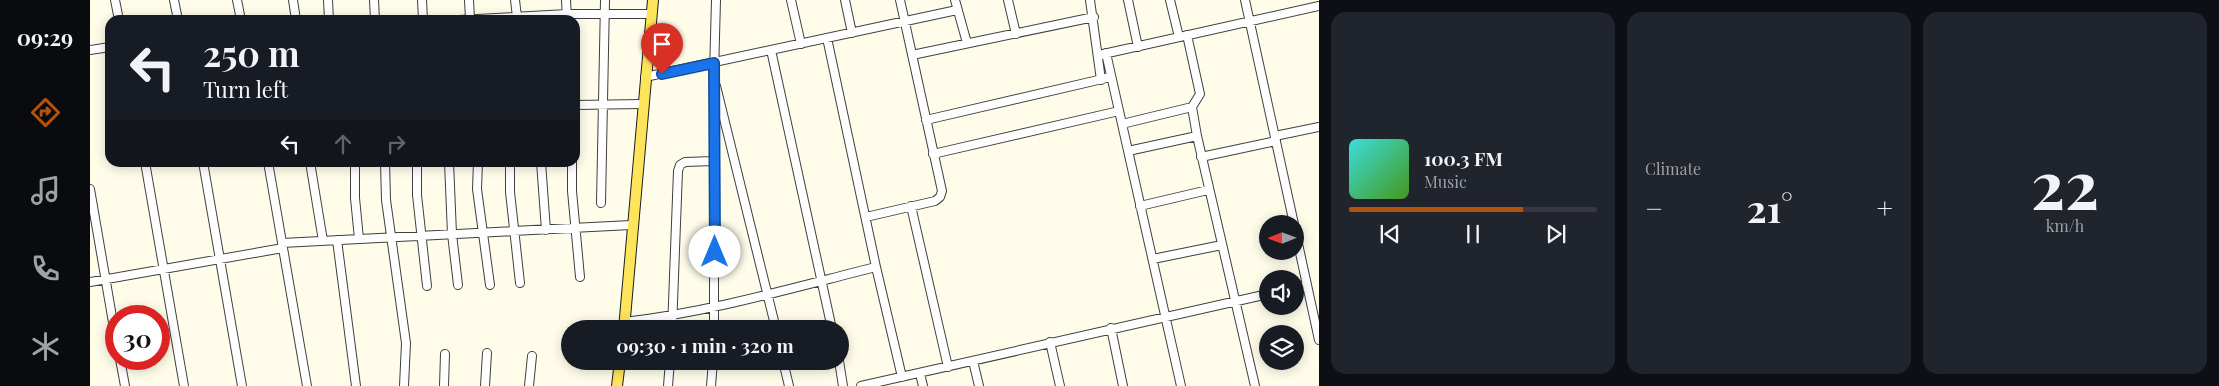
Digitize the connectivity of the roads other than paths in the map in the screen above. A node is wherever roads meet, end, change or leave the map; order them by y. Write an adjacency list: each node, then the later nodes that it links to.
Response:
1 (115, 0): 28 (street)
2 (174, 0): 29 (street)
3 (237, 0): 30 (street)
4 (293, 0): 31 (street)
5 (328, 0): 32 (street)
6 (374, 0): 33 (street)
7 (422, 0): 34 (street)
8 (469, 0): 35 (street)
9 (516, 0): 36 (street)
10 (566, 0): 37 (street)
11 (605, 0): 38 (street)
12 (653, 0): 27 (main road)
13 (716, 0): 55 (street)
14 (791, 0): 48 (street)
15 (845, 0): 43 (street)
16 (900, 0): 42 (street)
17 (955, 0): 26 (street)
18 (1008, 0): 44 (street)
19 (1090, 0): 40 (street)
20 (1128, 0): 49 (street)
21 (1170, 0): 45 (street)
22 (1245, 0): 41 (street)
23 (1304, 0): 25 (street)
24 (1319, 6): 25 (street)
25 (1306, 9): 41 (street)
26 (957, 10): 42 (street); 47 (street)
27 (651, 14): 38 (street); 57 (main road)
28 (118, 15)
29 (177, 15)
30 (240, 15)
31 (295, 15)
32 (329, 15)
33 (375, 15)
34 (423, 15)
35 (474, 15)
36 (512, 15)
37 (567, 15)
38 (605, 15): 39 (street); 60 (street)
39 (580, 16)
40 (1094, 17): 44 (street); 53 (street)
41 (1250, 21): 45 (street); 69 (street)
42 (905, 22): 43 (street); 54 (street)
43 (852, 33): 46 (street)
44 (1016, 34): 47 (street)
45 (1183, 36): 49 (street); 63 (street)
46 (826, 38): 48 (street); 92 (street)
47 (967, 43): 54 (street)
48 (801, 44): 52 (street)
49 (1138, 47): 53 (street)
50 (105, 48): 51 (street)
51 (90, 50)
52 (771, 50): 55 (street); 113 (street)
53 (1103, 54): 58 (street); 59 (street)
54 (912, 56): 65 (street)
55 (714, 63): 56 (street); 57 (street)
56 (714, 74): 73 (street); 121 (street)
57 (645, 77): 61 (main road)
58 (1111, 77): 59 (street); 64 (street)
59 (1101, 80): 65 (street)
60 (603, 103): 61 (street); 62 (street); 88 (street)
61 (643, 104): 93 (main road)
62 (580, 105)
63 (1192, 108): 66 (street); 68 (street)
64 (1119, 111): 66 (street); 71 (street)
65 (926, 120): 71 (street)
66 (1122, 124): 70 (street)
67 (1319, 127): 69 (street)
68 (1197, 136): 70 (street); 72 (street)
69 (1275, 139): 72 (street); 91 (street)
70 (1128, 151): 90 (street)
71 (933, 154): 89 (street)
72 (1201, 157): 87 (street)
73 (714, 161): 126 (street); 127 (street)
74 (146, 167): 110 (street)
75 (204, 167): 106 (street)
76 (269, 167): 104 (street)
77 (311, 167): 103 (street)
78 (355, 167): 101 (street)
79 (385, 167): 100 (street)
80 (417, 167): 99 (street)
81 (449, 167): 98 (street)
82 (478, 167): 97 (street)
83 (510, 167): 96 (street)
84 (541, 167): 95 (street)
85 (572, 167): 94 (street)
86 (90, 189): 112 (street)
87 (1208, 190): 90 (street); 105 (street)
88 (601, 203)
89 (911, 206): 92 (street); 142 (street)
90 (1140, 206): 107 (street)
91 (1292, 215)
92 (866, 217): 109 (street)
93 (631, 225): 94 (street); 129 (main road)
94 (575, 228): 95 (street); 111 (street)
95 (546, 230): 96 (street)
96 (515, 231): 97 (street); 115 (street)
97 (483, 233): 98 (street); 116 (street)
98 (452, 234): 99 (street); 118 (street)
99 (421, 236): 100 (street); 117 (street)
100 (392, 237): 101 (street); 156 (street)
101 (360, 239): 102 (street)
102 (337, 240): 103 (street); 155 (street)
103 (323, 241): 104 (street)
104 (283, 245): 106 (street); 154 (street)
105 (1222, 245): 107 (street); 123 (street)
106 (220, 259): 110 (street); 153 (street)
107 (1153, 259): 128 (street)
108 (1301, 260): 120 (street)
109 (876, 267): 113 (street); 150 (street)
110 (164, 269): 112 (street); 152 (street)
111 (580, 277)
112 (105, 279): 114 (street); 124 (street)
113 (822, 280): 121 (street); 134 (street)
114 (90, 282)
115 (520, 283)
116 (490, 284)
117 (427, 286)
118 (458, 286)
119 (1304, 286): 120 (street)
120 (1307, 286): 125 (street)
121 (768, 294): 126 (street); 133 (street)
122 (1259, 296): 123 (street)
123 (1235, 300): 128 (street); 171 (street)
124 (110, 305)
125 (1315, 306): 136 (street)
126 (715, 307): 127 (street); 132 (street)
127 (673, 316): 130 (street); 131 (street)
128 (1166, 316): 135 (street); 170 (street)
129 (624, 320)
130 (651, 320)
131 (673, 320)
132 (714, 320)
133 (774, 320)
134 (830, 320)
135 (1111, 328): 137 (street); 169 (street)
136 (1319, 340)
137 (1050, 342): 141 (street); 168 (street)
138 (487, 353): 158 (street)
139 (446, 354): 157 (street)
140 (532, 356): 159 (street)
141 (973, 361): 142 (street); 167 (street)
142 (948, 367): 149 (street)
143 (122, 370): 151 (street)
144 (619, 370): 160 (main road)
145 (669, 370): 161 (street)
146 (713, 370): 162 (street)
147 (785, 370): 163 (street)
148 (840, 370): 164 (street)
149 (920, 374): 150 (street); 166 (street)
150 (902, 377): 165 (street)
151 (124, 386)
152 (184, 386)
153 (242, 386)
154 (306, 386)
155 (356, 386)
156 (404, 386)
157 (444, 386)
158 (485, 386)
159 (529, 386)
160 (617, 386)
161 (668, 386)
162 (712, 386)
163 (789, 386)
164 (844, 386)
165 (861, 386)
166 (923, 386)
167 (979, 386)
168 (1060, 386)
169 (1123, 386)
170 (1181, 386)
171 (1255, 386)

